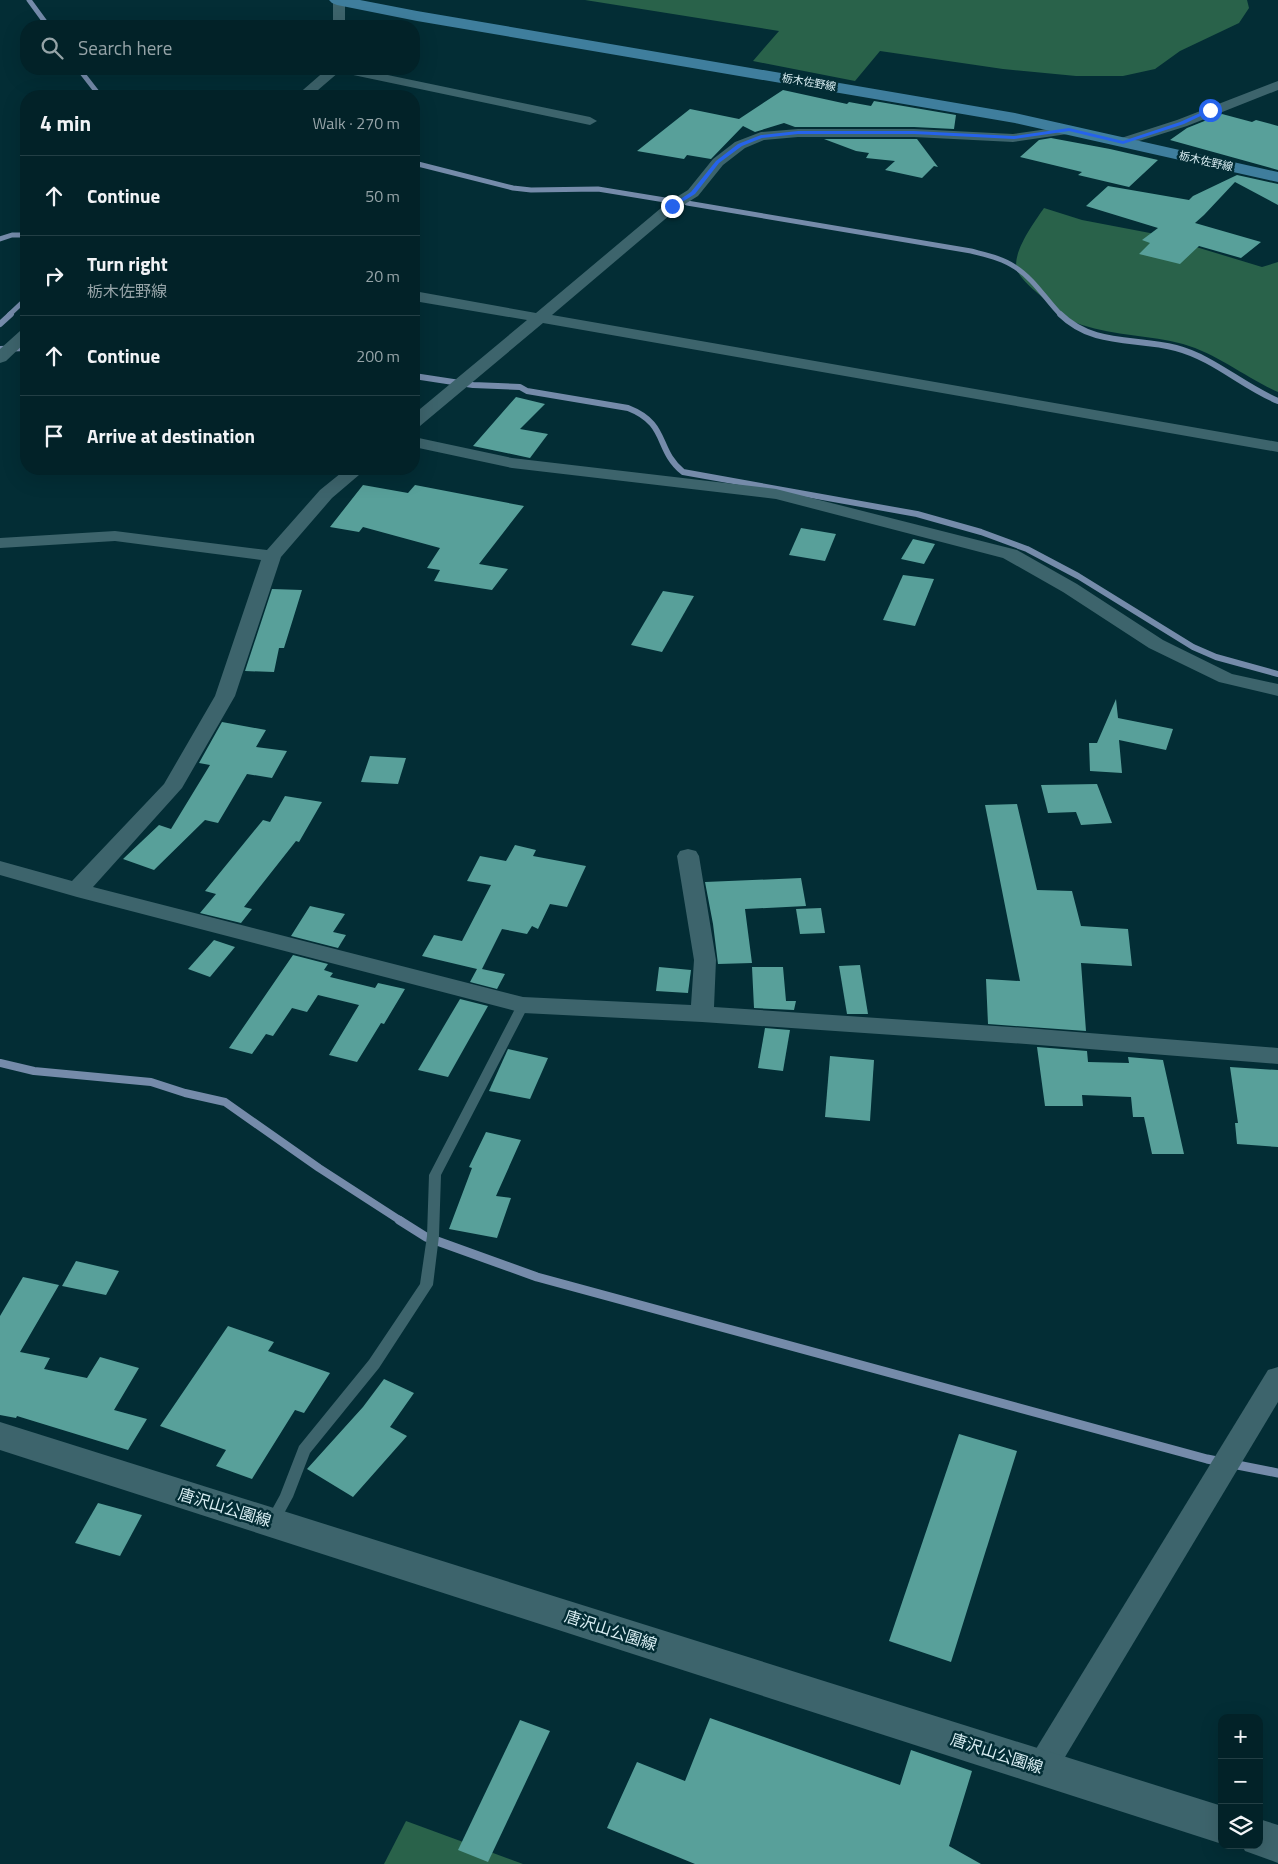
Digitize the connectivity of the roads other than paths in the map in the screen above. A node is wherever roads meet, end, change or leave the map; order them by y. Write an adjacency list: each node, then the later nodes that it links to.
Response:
1 (338, 0): 2 (street); 8 (main road, 栃木佐野線)
2 (339, 20)
3 (328, 75): 6 (street)
4 (370, 75): 7 (street)
5 (1278, 85): 9 (street)
6 (310, 90)
7 (590, 121)
8 (1069, 130): 9 (main road, 栃木佐野線); 12 (street)
9 (1123, 142): 10 (main road, 栃木佐野線)
10 (1278, 177)
11 (420, 297): 12 (street)
12 (538, 318): 15 (street); 17 (street)
13 (20, 339): 14 (street)
14 (1, 356)
15 (420, 417)
16 (420, 443): 21 (street)
17 (1278, 447)
18 (350, 475): 20 (street)
19 (0, 543): 20 (street)
20 (272, 556): 24 (street)
21 (1278, 690)
22 (688, 856): 26 (street)
23 (0, 868): 24 (street)
24 (77, 890): 25 (street)
25 (523, 1005): 26 (street); 30 (lane)
26 (702, 1014): 27 (street)
27 (1278, 1056)
28 (1278, 1378): 31 (street)
29 (0, 1436): 31 (main road, 唐沢山公園線)
30 (276, 1515)
31 (1042, 1767): 32 (main road, 唐沢山公園線)
32 (1218, 1824)
33 (1263, 1839): 34 (main road)
34 (1278, 1844)

